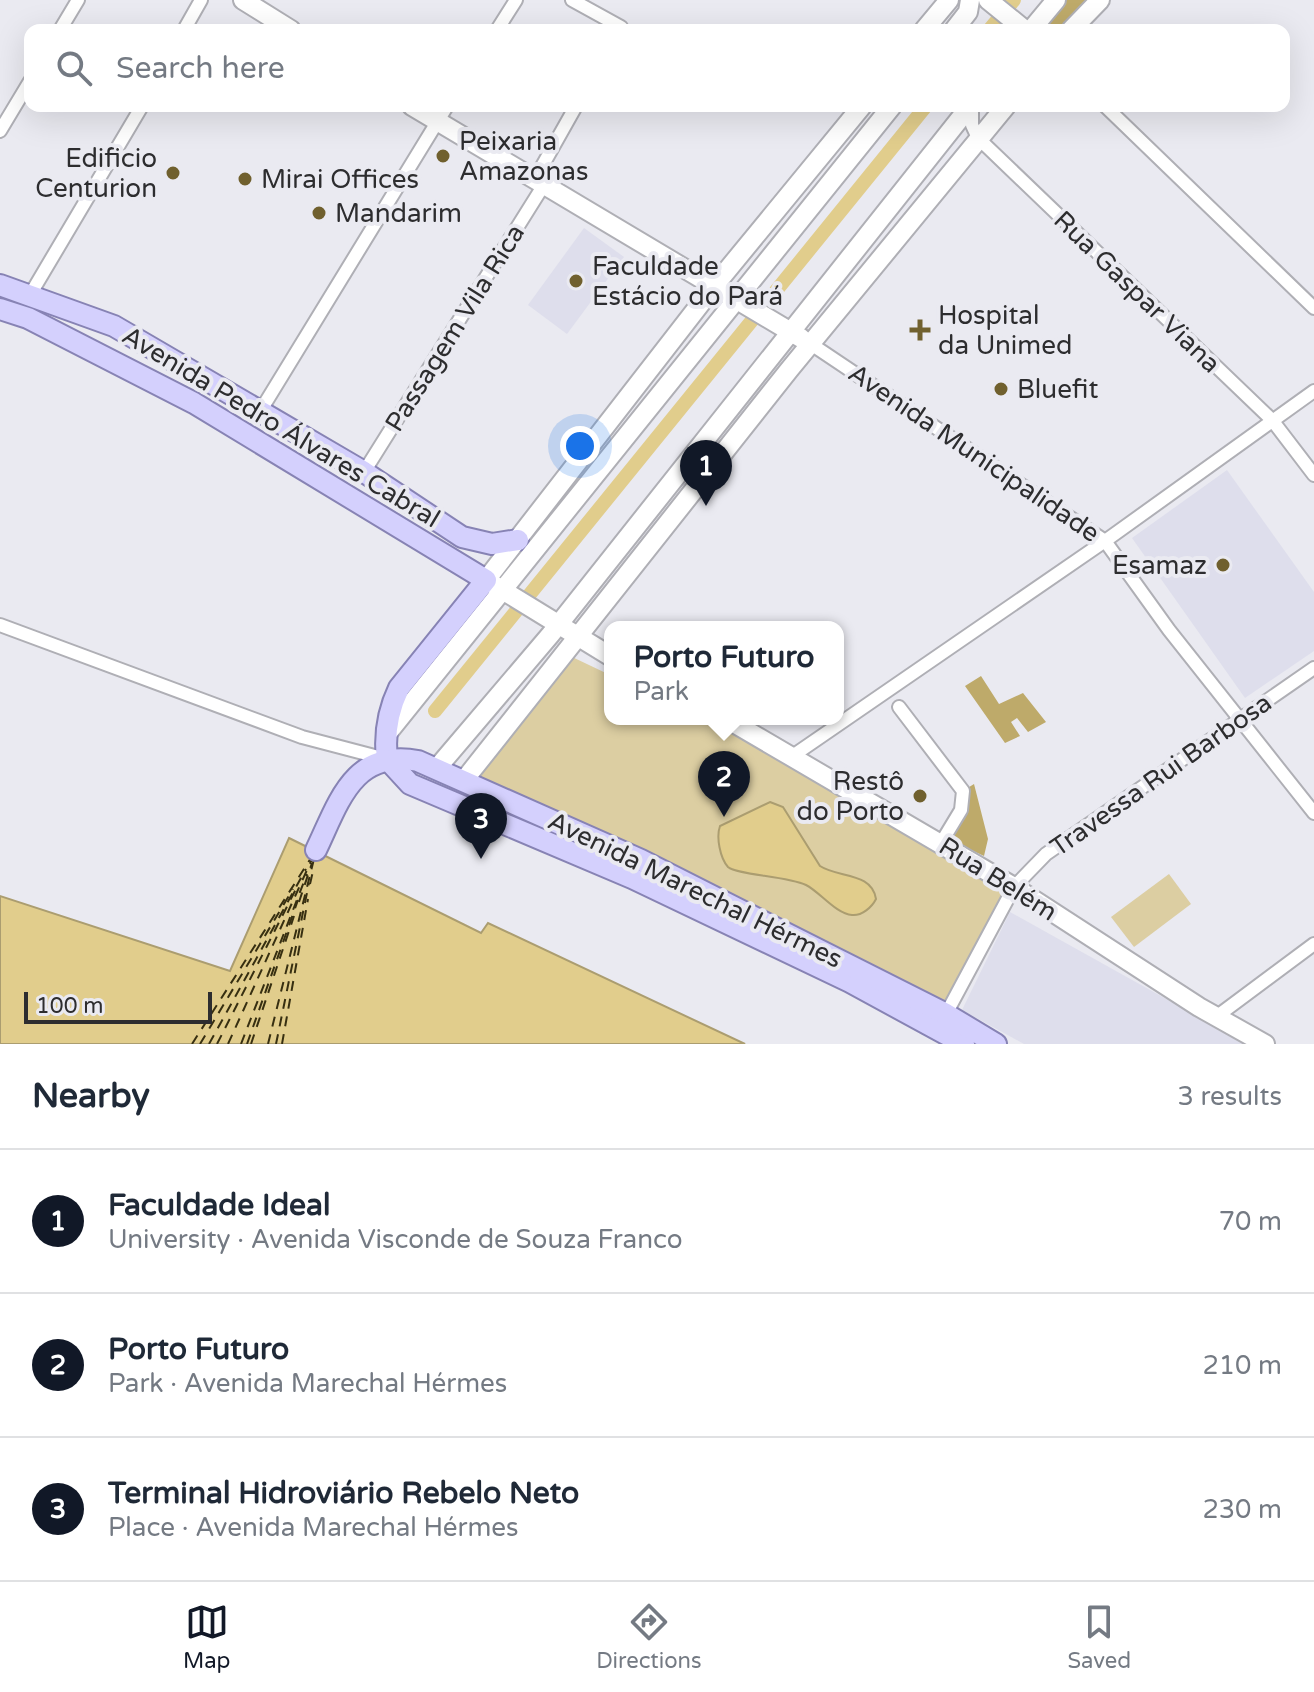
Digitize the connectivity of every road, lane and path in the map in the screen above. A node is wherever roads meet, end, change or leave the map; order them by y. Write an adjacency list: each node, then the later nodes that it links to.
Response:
1 (78, 0): 11 (street)
2 (201, 0): 12 (street)
3 (243, 0): 13 (main road)
4 (516, 0): 14 (street)
5 (572, 0): 15 (street)
6 (949, 0): 16 (main road)
7 (970, 0): 17 (main road)
8 (1056, 0): 19 (main road)
9 (1100, 0): 20 (main road)
10 (990, 1): 18 (main road)
11 (64, 24)
12 (187, 24)
13 (281, 24)
14 (501, 24)
15 (616, 24)
16 (929, 24)
17 (959, 24)
18 (1020, 24)
19 (1029, 24)
20 (1077, 24)
21 (24, 91): 31 (street)
22 (138, 112): 36 (street)
23 (573, 112): 33 (street, Passagem Vila Rica)
24 (857, 112): 35 (main road)
25 (887, 112): 37 (main road)
26 (966, 112): 40 (main road)
27 (971, 112): 32 (street)
28 (1001, 112): 32 (main road)
29 (1111, 112): 38 (street)
30 (442, 114): 33 (main road, Avenida Municipalidade); 45 (street)
31 (0, 131)
32 (978, 138): 41 (main road); 46 (street, Rua Gaspar Viana)
33 (540, 180): 35 (main road, Avenida Municipalidade); 48 (street, Passagem Vila Rica)
34 (0, 285): 36 (main road, Avenida Pedro Álvares Cabral)
35 (715, 285): 37 (main road, Avenida Municipalidade); 42 (main road)
36 (30, 295): 45 (main road, Avenida Pedro Álvares Cabral)
37 (740, 298): 40 (main road, Avenida Municipalidade); 47 (main road)
38 (1314, 308)
39 (0, 309): 44 (main road, Avenida Pedro Álvares Cabral)
40 (784, 326): 41 (main road, Avenida Municipalidade); 54 (main road)
41 (811, 344): 51 (street, Avenida Municipalidade); 55 (main road)
42 (634, 388): 47 (main road); 50 (main road)
43 (1314, 391): 46 (street)
44 (194, 403): 45 (main road); 52 (main road, Avenida Pedro Álvares Cabral)
45 (261, 410): 48 (main road, Avenida Pedro Álvares Cabral)
46 (1272, 420): 49 (street, Rua Gaspar Viana); 51 (street)
47 (613, 450): 52 (main road)
48 (364, 472): 50 (main road, Avenida Pedro Álvares Cabral)
49 (1314, 475)
50 (518, 540): 52 (main road)
51 (1105, 541): 59 (street, Avenida Municipalidade); 60 (street)
52 (500, 589): 54 (main road); 64 (main road)
53 (0, 625): 64 (street, Avenida Marechal Hérmes)
54 (556, 627): 55 (main road); 65 (main road)
55 (574, 637): 56 (main road); 66 (main road)
56 (604, 653)
57 (1314, 668): 59 (street, Travessa Rui Barbosa)
58 (899, 707): 68 (street)
59 (1242, 719): 67 (street, Avenida Municipalidade); 71 (street, Travessa Rui Barbosa)
60 (844, 721)
61 (738, 725): 63 (main road, Rua Belém)
62 (838, 725): 63 (street)
63 (794, 755): 68 (main road, Rua Belém)
64 (387, 759): 65 (main road, Avenida Marechal Hérmes); 69 (main road); 70 (main road, Avenida Marechal Hérmes)
65 (437, 768): 66 (main road, Avenida Marechal Hérmes)
66 (465, 779): 70 (main road, Avenida Marechal Hérmes)
67 (1314, 813)
68 (941, 843): 71 (main road, Rua Belém)
69 (316, 850)
70 (636, 869): 73 (main road, Avenida Marechal Hérmes); 75 (main road, Avenida Marechal Hérmes)
71 (1014, 887): 73 (street, Travessa Rui Barbosa); 74 (main road, Rua Belém)
72 (1314, 944): 74 (street)
73 (946, 1014): 76 (main road, Avenida Marechal Hérmes)
74 (1216, 1017): 77 (main road, Rua Belém)
75 (964, 1044)
76 (996, 1044)
77 (1265, 1044)

